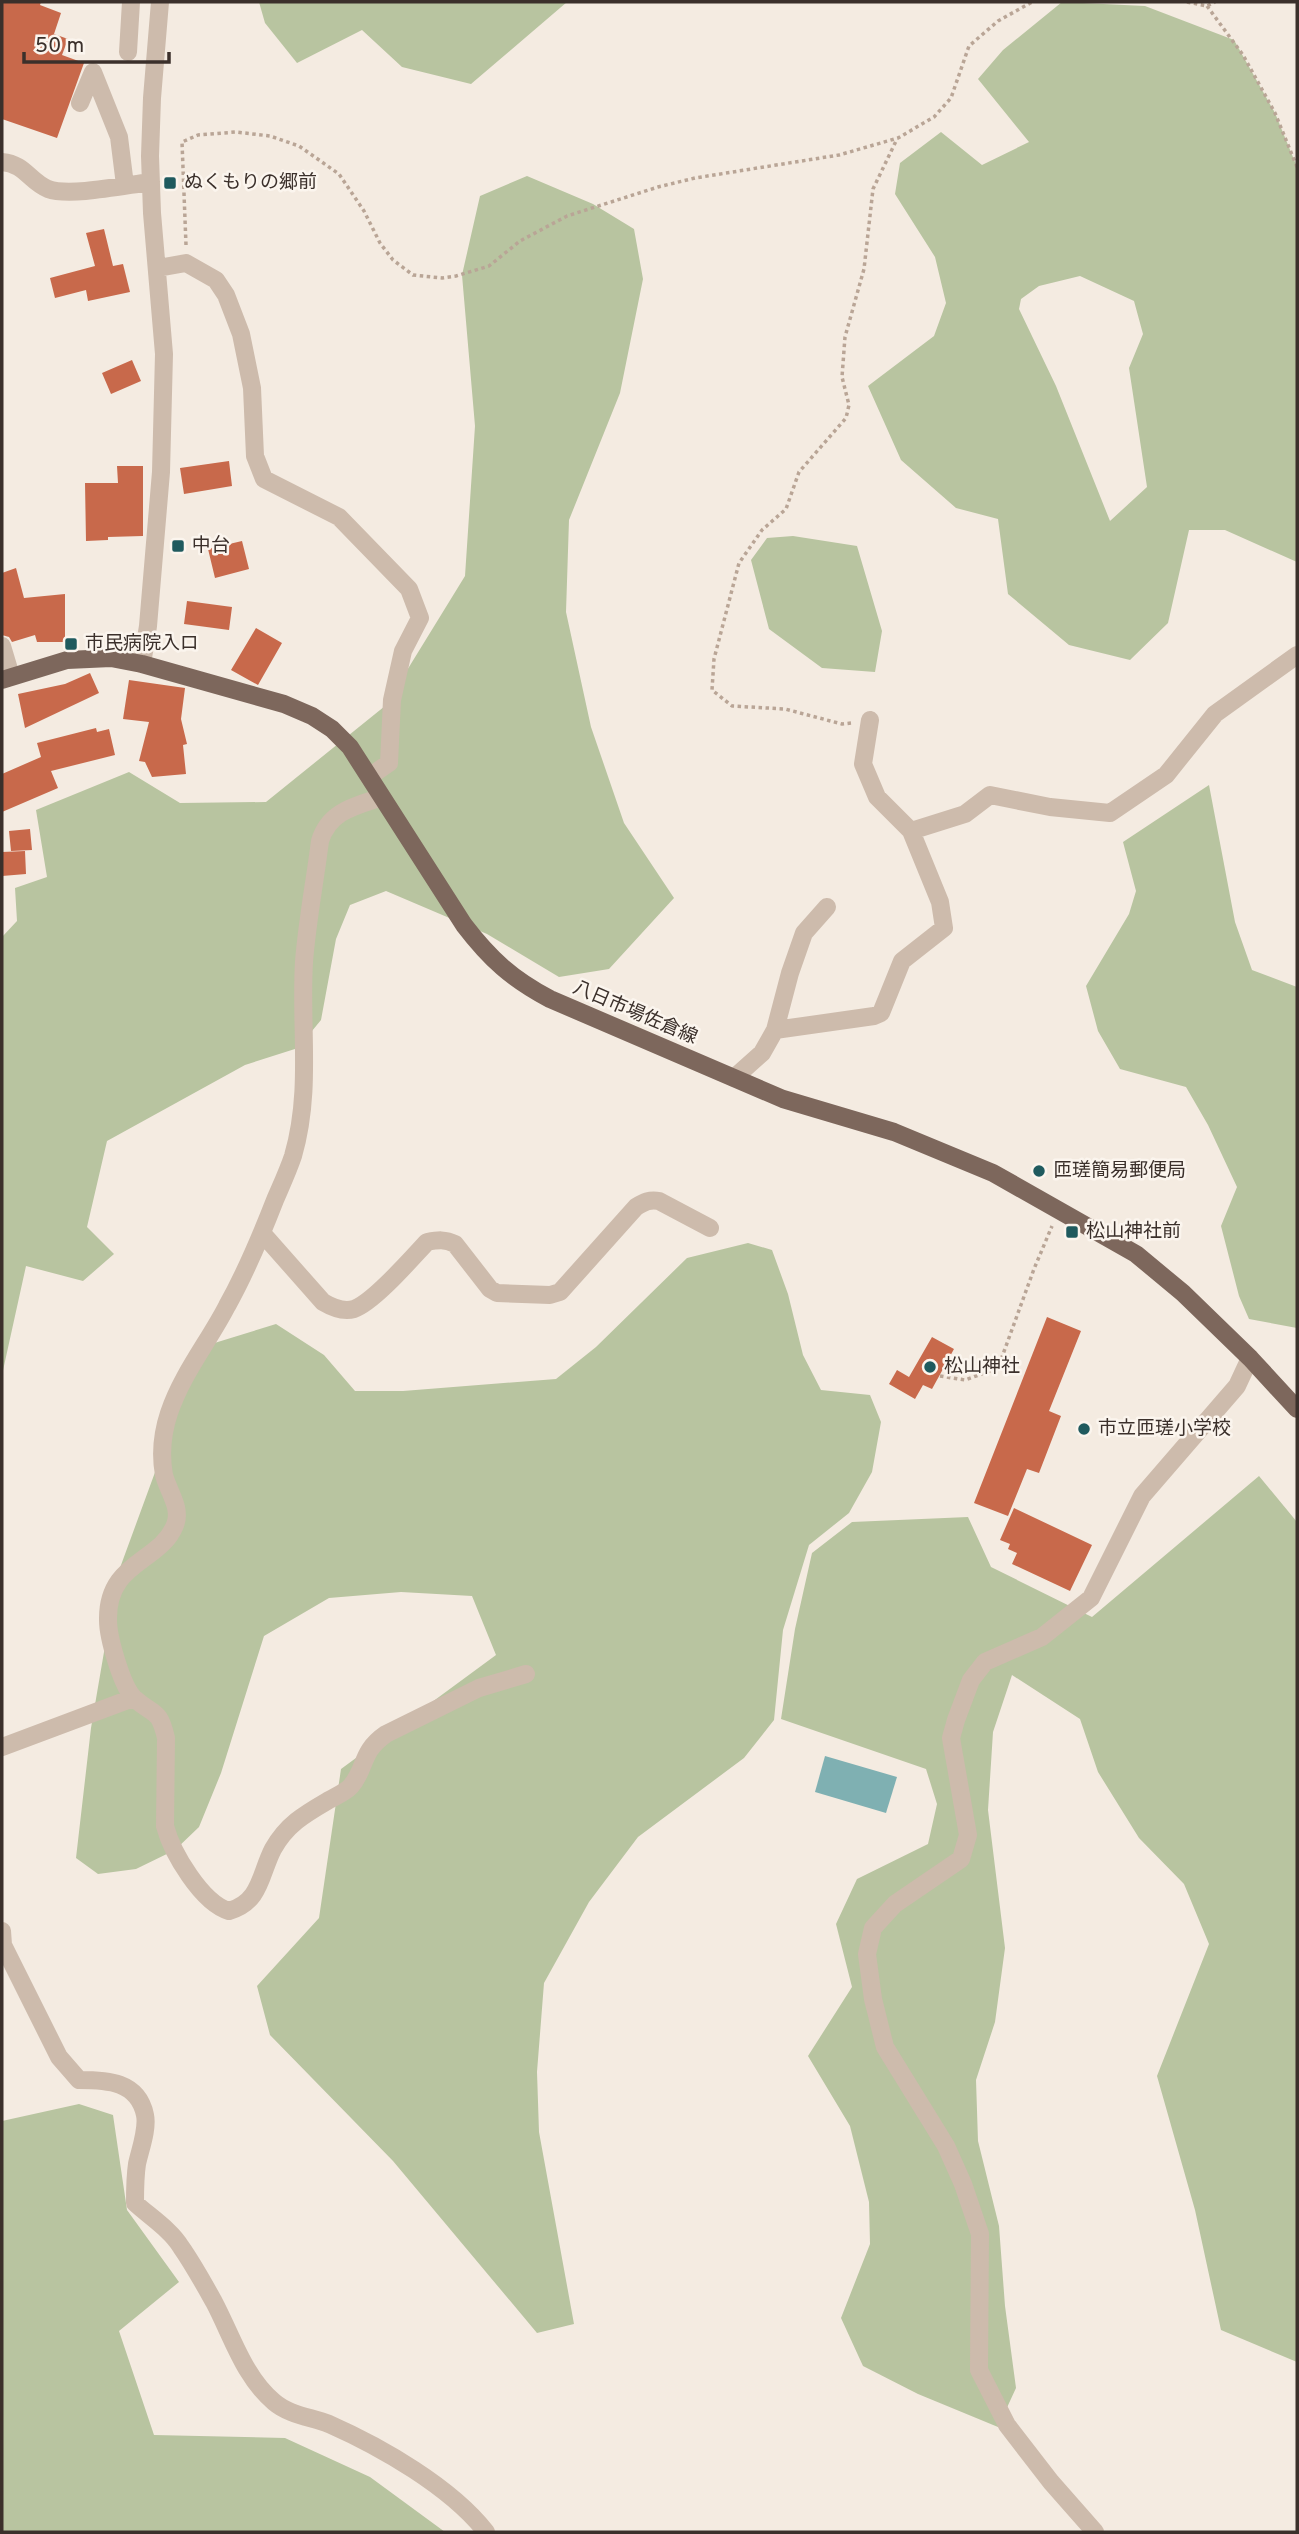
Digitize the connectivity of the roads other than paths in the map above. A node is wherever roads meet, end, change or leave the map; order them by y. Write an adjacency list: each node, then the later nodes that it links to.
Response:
1 (131, 2): 3 (street)
2 (160, 2): 6 (street)
3 (128, 52)
4 (80, 103): 7 (street)
5 (2, 162): 7 (street)
6 (151, 182): 7 (street); 8 (street)
7 (125, 185)
8 (158, 268): 11 (street); 14 (street)
9 (2, 646): 12 (street)
10 (1297, 655): 16 (street)
11 (142, 664): 12 (main road, 八日市場佐倉線); 14 (main road, 八日市場佐倉線)
12 (6, 678)
13 (870, 720): 16 (street)
14 (369, 777): 15 (main road, 八日市場佐倉線)
15 (383, 797): 19 (main road, 八日市場佐倉線); 21 (street)
16 (911, 831): 18 (street)
17 (827, 907): 18 (street)
18 (775, 1030): 19 (street)
19 (734, 1078): 22 (main road, 八日市場佐倉線)
20 (710, 1228): 21 (street)
21 (262, 1233): 25 (street)
22 (1250, 1357): 23 (main road, 八日市場佐倉線); 29 (street)
23 (1297, 1409)
24 (526, 1674): 25 (street)
25 (133, 1698): 26 (street)
26 (2, 1747)
27 (2, 1931): 28 (street)
28 (486, 2532)
29 (1095, 2532)

